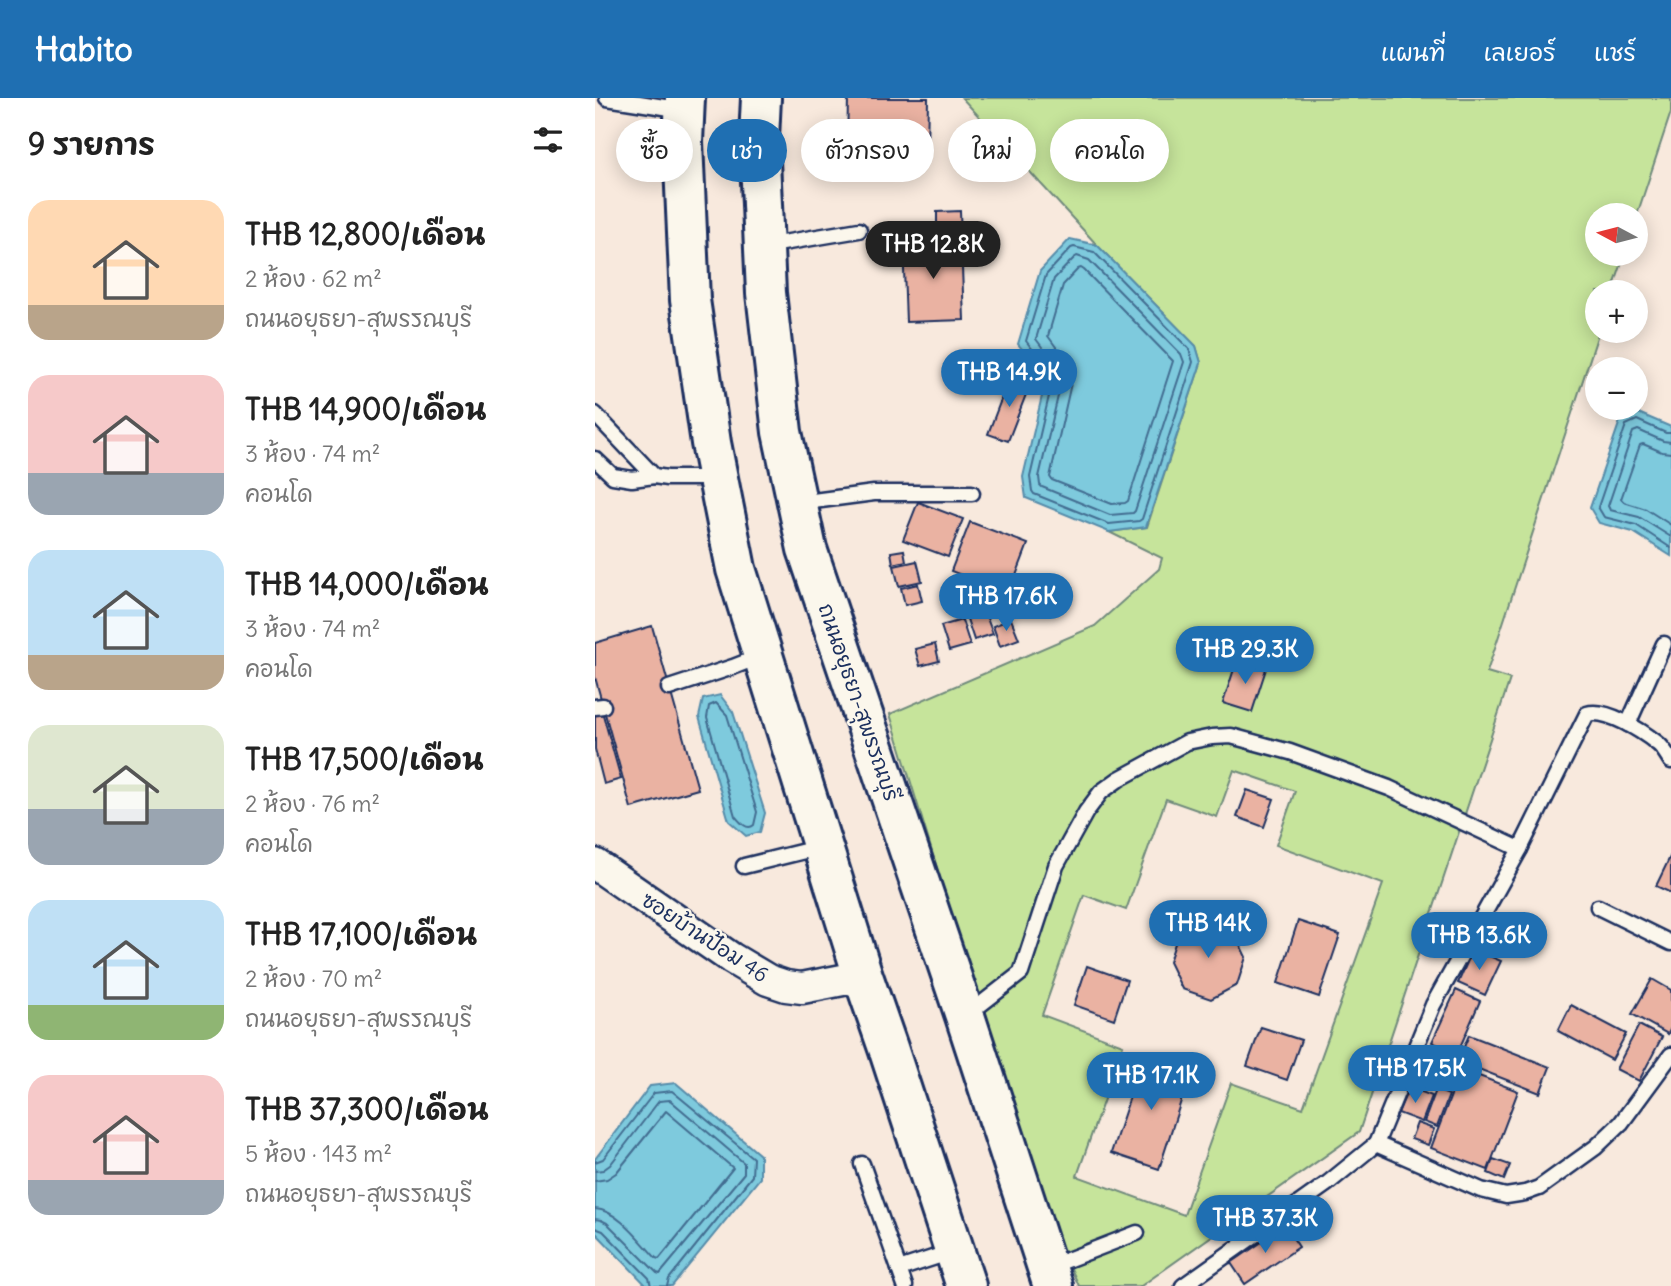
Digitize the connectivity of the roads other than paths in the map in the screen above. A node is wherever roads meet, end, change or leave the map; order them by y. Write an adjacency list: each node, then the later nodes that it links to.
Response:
1 (607, 98): 3 (lane)
2 (761, 98): 5 (main road, ถนนอยุธยา-สุพรรณบุรี)
3 (685, 104): 9 (main road)
4 (859, 230): 5 (lane)
5 (763, 246): 11 (main road, ถนนอยุธยา-สุพรรณบุรี)
6 (595, 414): 8 (lane)
7 (595, 459): 8 (lane)
8 (654, 476): 9 (lane)
9 (718, 478): 13 (main road)
10 (972, 493): 11 (lane)
11 (797, 503): 24 (main road, ถนนอยุธยา-สุพรรณบุรี)
12 (1664, 644): 15 (lane)
13 (763, 655): 14 (lane); 17 (main road)
14 (670, 688)
15 (1627, 724): 16 (lane); 18 (lane)
16 (1671, 761)
17 (823, 847): 20 (lane); 23 (main road)
18 (1520, 849): 24 (lane); 26 (lane)
19 (595, 864): 23 (street, ซอยบ้านป้อม 46)
20 (744, 866)
21 (1598, 907): 22 (lane)
22 (1671, 943)
23 (863, 976): 29 (main road)
24 (965, 1016): 31 (main road, ถนนอยุธยา-สุพรรณบุรี)
25 (1671, 1055): 26 (lane)
26 (1376, 1144): 33 (lane)
27 (862, 1164): 30 (lane)
28 (1137, 1233): 31 (lane)
29 (960, 1268): 30 (lane)
30 (899, 1269): 32 (lane)
31 (1050, 1277)
32 (905, 1286)
33 (1183, 1286)

